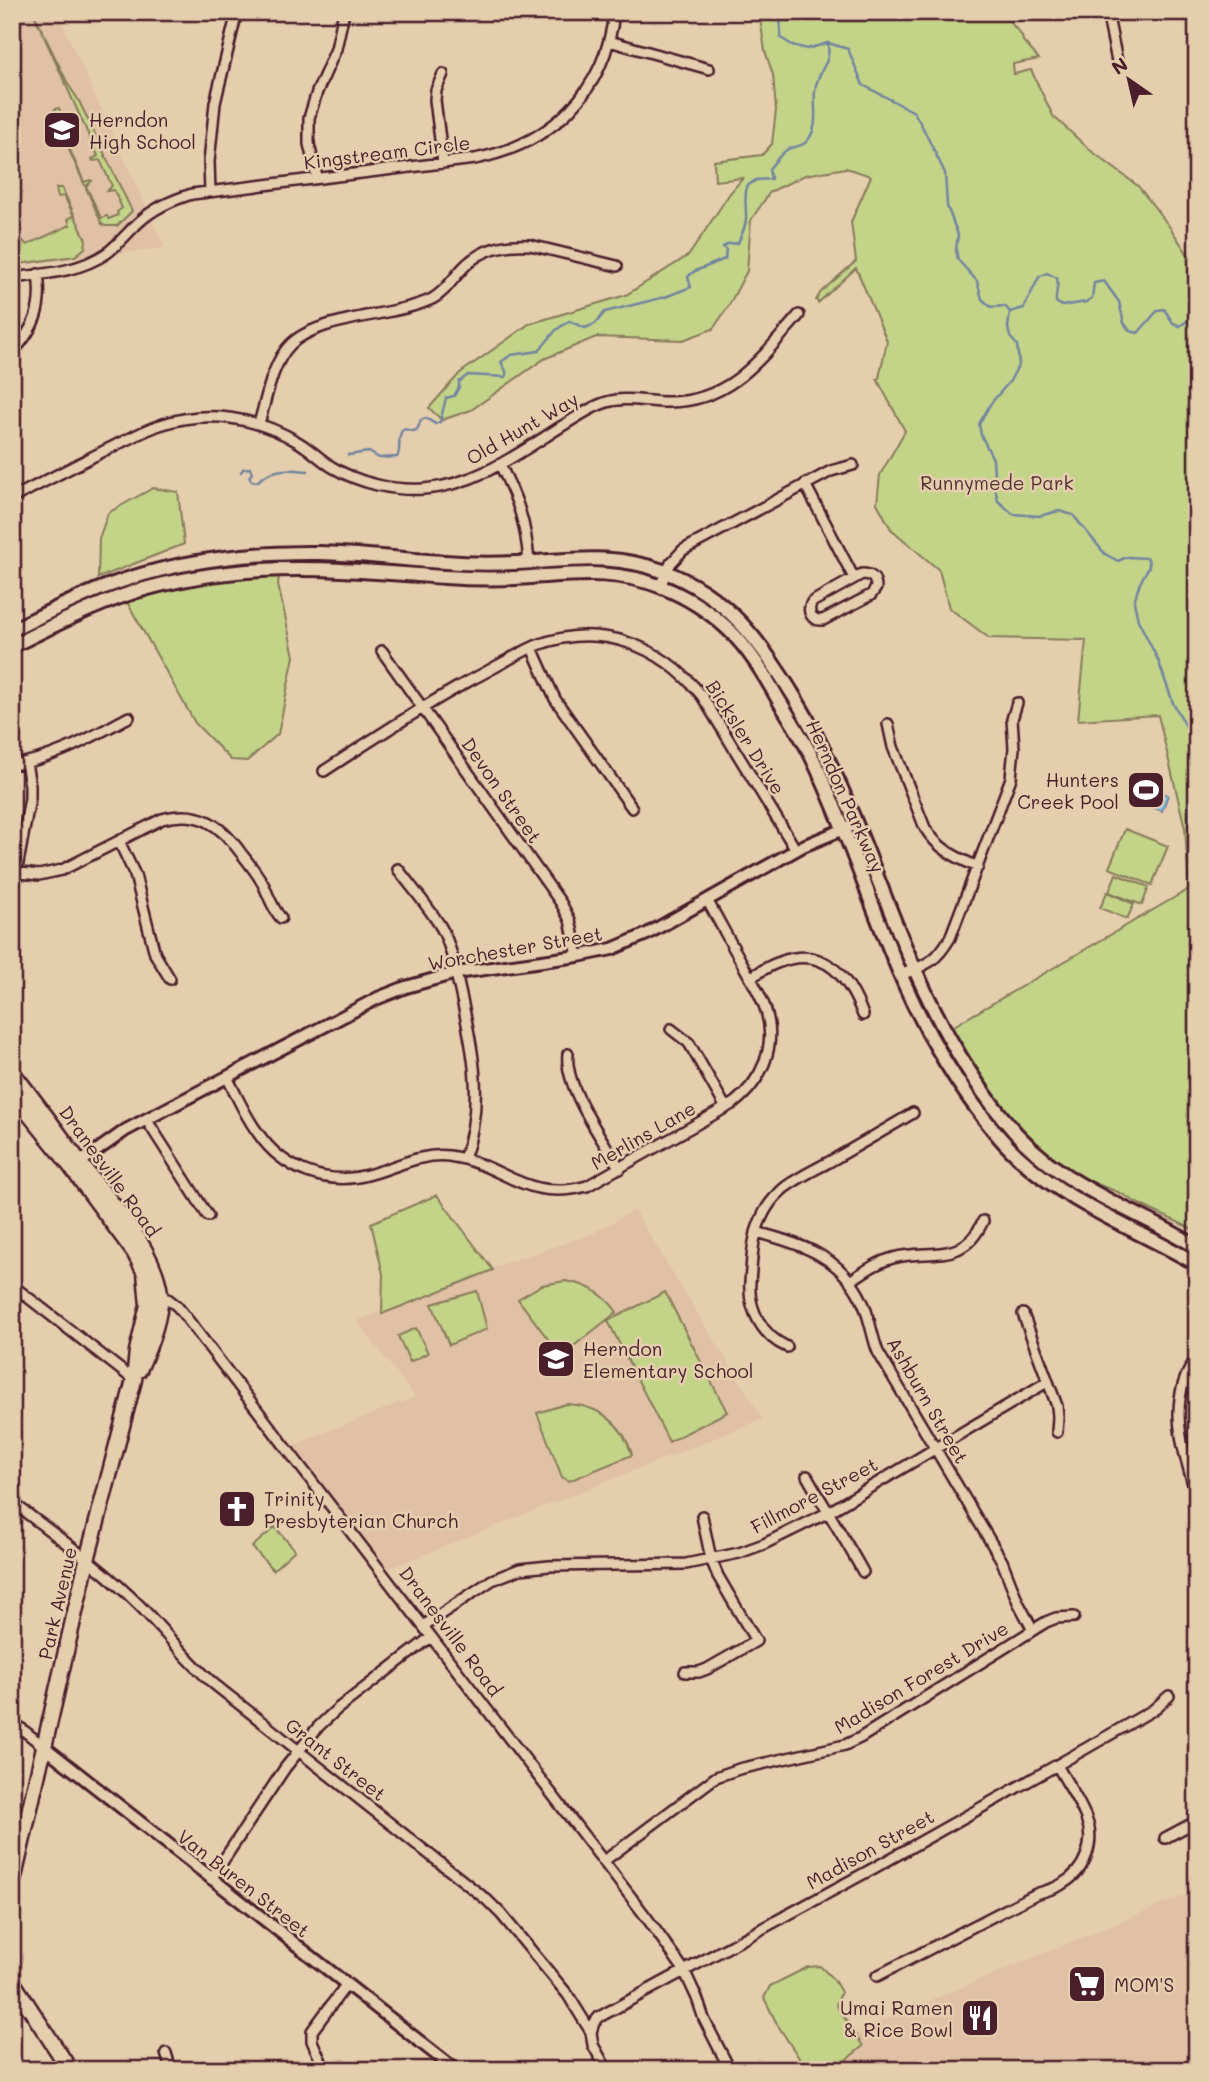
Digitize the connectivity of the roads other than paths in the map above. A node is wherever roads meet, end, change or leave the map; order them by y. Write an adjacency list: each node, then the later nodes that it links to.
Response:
1 (237, 12): 13 (street)
2 (344, 12): 12 (street)
3 (614, 12): 5 (street, Kingstream Circle)
4 (1107, 12): 6 (street)
5 (609, 41): 7 (street); 10 (street, Kingstream Circle)
6 (1118, 66)
7 (709, 69)
8 (443, 74): 10 (street)
9 (1197, 136): 11 (street)
10 (443, 163): 12 (street, Kingstream Circle)
11 (1197, 166)
12 (317, 178): 13 (street, Kingstream Circle)
13 (210, 192): 15 (street, Kingstream Circle)
14 (617, 266): 19 (street)
15 (38, 274): 16 (street); 18 (street)
16 (12, 278)
17 (799, 315): 20 (street, Old Hunt Way)
18 (12, 353)
19 (259, 424): 20 (street, Old Hunt Way); 23 (street, Old Hunt Way)
20 (499, 465): 24 (street)
21 (853, 465): 22 (street)
22 (805, 484): 25 (street); 26 (street)
23 (12, 498)
24 (529, 562): 25 (main road, Herndon Parkway); 28 (main road, Herndon Parkway)
25 (666, 573): 27 (street); 40 (main road, Herndon Parkway)
26 (855, 578): 26 (street)
27 (660, 586): 29 (main road, Herndon Parkway); 41 (main road, Herndon Parkway)
28 (12, 630)
29 (12, 646)
30 (532, 648): 33 (street, Bicksler Drive); 39 (street); 43 (street, Bicksler Drive)
31 (382, 651): 33 (street, Devon Street)
32 (1017, 703): 44 (street)
33 (422, 707): 38 (street, Bicksler Drive); 50 (street, Devon Street)
34 (129, 717): 36 (street)
35 (888, 724): 44 (street)
36 (26, 763): 37 (street); 46 (street)
37 (12, 765)
38 (324, 771)
39 (632, 808)
40 (856, 824): 41 (street, Worchester Street); 51 (main road, Herndon Parkway)
41 (842, 829): 43 (street, Worchester Street); 53 (main road, Herndon Parkway)
42 (119, 841): 46 (street); 49 (street); 55 (street)
43 (796, 850): 48 (street, Worchester Street)
44 (978, 867): 51 (street)
45 (398, 869): 52 (street)
46 (14, 872): 47 (street)
47 (12, 896)
48 (707, 901): 50 (street, Worchester Street); 54 (street, Merlins Lane)
49 (281, 918)
50 (578, 956): 52 (street, Worchester Street)
51 (915, 969): 53 (street); 71 (main road, Herndon Parkway)
52 (456, 973): 60 (street, Worchester Street); 65 (street)
53 (901, 975): 72 (main road, Herndon Parkway)
54 (750, 978): 56 (street); 62 (street, Merlins Lane)
55 (170, 979)
56 (863, 1015)
57 (671, 1029): 62 (street)
58 (568, 1054): 67 (street)
59 (12, 1072): 66 (main road, Dranesville Road)
60 (227, 1077): 64 (street, Worchester Street); 65 (street, Merlins Lane)
61 (12, 1093): 66 (main road, Dranesville Road)
62 (726, 1108): 67 (street, Merlins Lane)
63 (913, 1113): 70 (street)
64 (146, 1119): 66 (street, Worchester Street); 68 (street)
65 (464, 1159): 67 (street, Merlins Lane)
66 (75, 1165): 75 (main road, Dranesville Road)
67 (620, 1169)
68 (208, 1216)
69 (983, 1221): 73 (street)
70 (756, 1232): 73 (street, Ashburn Street); 77 (street)
71 (1197, 1247)
72 (1197, 1264)
73 (850, 1282): 82 (street, Ashburn Street)
74 (12, 1285): 79 (street)
75 (156, 1305): 79 (main road, Park Avenue); 92 (street, Dranesville Road)
76 (1023, 1314): 80 (street)
77 (787, 1348)
78 (1197, 1358): 84 (street)
79 (134, 1380): 89 (main road, Park Avenue)
80 (1047, 1381): 81 (street); 82 (street, Fillmore Street)
81 (1057, 1432)
82 (935, 1448): 86 (street, Fillmore Street); 93 (street, Ashburn Street)
83 (807, 1476): 86 (street)
84 (1197, 1498)
85 (12, 1502): 89 (street, Grant Street)
86 (827, 1513): 88 (street, Fillmore Street); 90 (street)
87 (702, 1516): 88 (street)
88 (711, 1559): 92 (street, Fillmore Street); 95 (street)
89 (87, 1560): 98 (main road, Park Avenue); 99 (street, Grant Street)
90 (863, 1572)
91 (1074, 1617): 93 (street, Madison Forest Drive)
92 (423, 1626): 94 (street, Dranesville Road)
93 (1033, 1630): 103 (street, Madison Forest Drive)
94 (430, 1637): 99 (street); 103 (street, Dranesville Road)
95 (685, 1672)
96 (1169, 1696): 100 (street, Madison Street)
97 (12, 1721): 98 (street, Van Buren Street)
98 (43, 1746): 104 (main road, Park Avenue); 105 (street, Van Buren Street)
99 (297, 1751): 105 (street); 111 (street, Grant Street)
100 (1057, 1765): 107 (street, Madison Street); 108 (street)
101 (1197, 1821): 102 (street)
102 (1165, 1838)
103 (604, 1861): 107 (street, Dranesville Road)
104 (13, 1877): 106 (main road, Park Avenue)
105 (211, 1880): 110 (street, Van Buren Street)
106 (12, 1886)
107 (684, 1970): 111 (street, Madison Street); 113 (street, Dranesville Road)
108 (877, 1976)
109 (12, 1981): 115 (main road)
110 (346, 1984): 117 (street); 118 (street, Van Buren Street)
111 (591, 2032): 114 (street, Grant Street)
112 (166, 2053): 116 (street)
113 (729, 2068)
114 (606, 2069)
115 (70, 2070)
116 (171, 2070)
117 (325, 2070)
118 (456, 2070)

